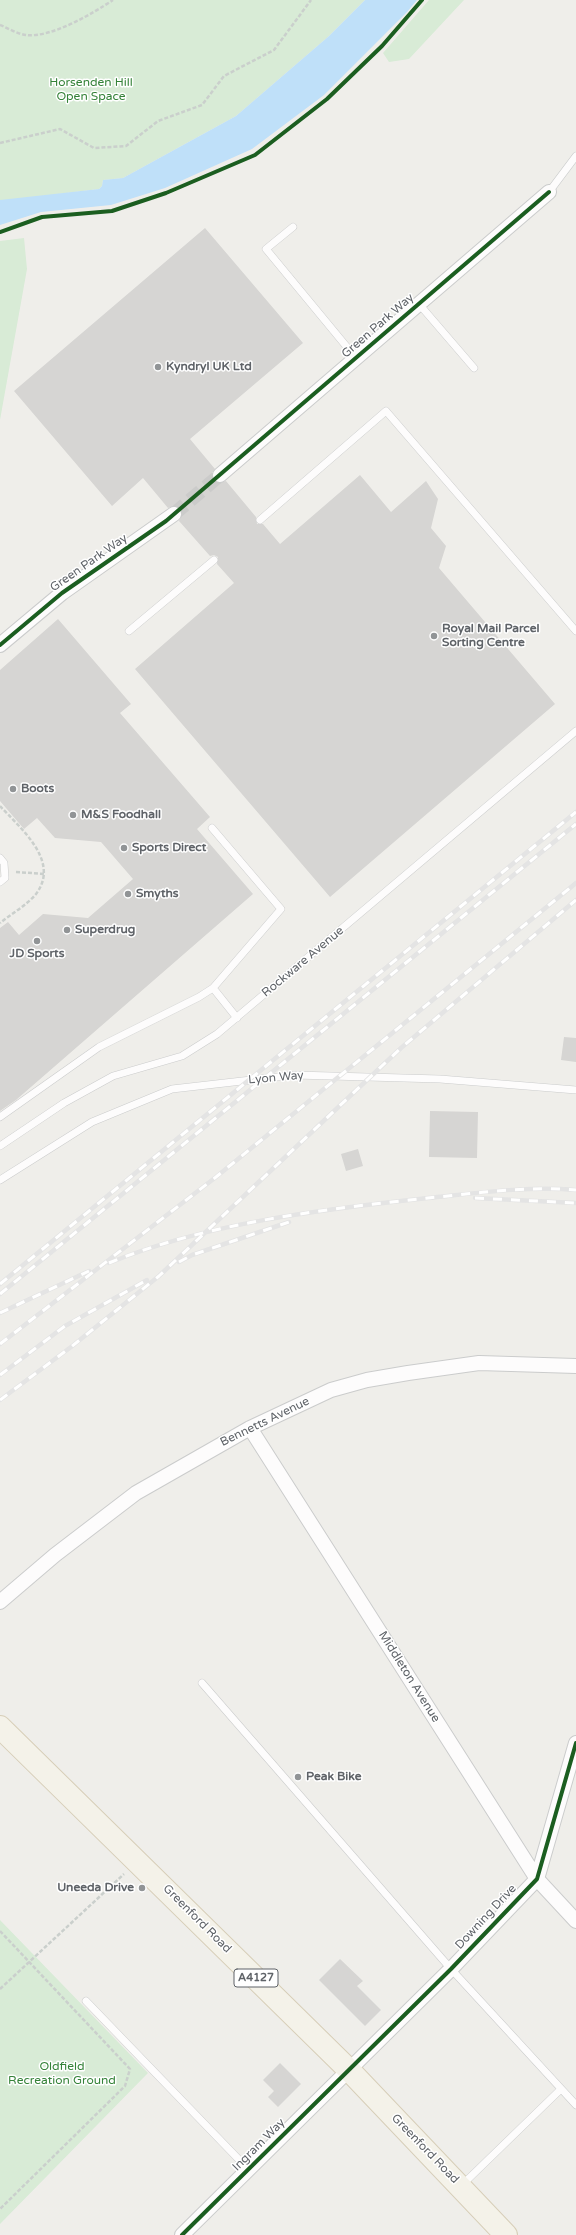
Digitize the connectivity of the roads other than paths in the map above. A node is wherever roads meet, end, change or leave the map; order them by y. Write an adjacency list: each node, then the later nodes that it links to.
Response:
1 (576, 156): 2 (lane)
2 (549, 192): 4 (street, Green Park Way)
3 (293, 227): 5 (lane)
4 (419, 304): 5 (street, Green Park Way); 6 (lane)
5 (356, 358): 7 (street, Green Park Way)
6 (474, 368)
7 (220, 475)
8 (174, 514): 13 (street, Green Park Way)
9 (260, 520): 12 (lane)
10 (214, 560): 11 (lane)
11 (129, 631)
12 (576, 631)
13 (0, 645)
14 (576, 731): 19 (lane, Rockware Avenue)
15 (212, 828): 18 (lane)
16 (0, 858): 17 (lane)
17 (0, 882)
18 (213, 988): 19 (lane); 21 (lane)
19 (236, 1018): 22 (lane, Rockware Avenue)
20 (576, 1090): 23 (lane, Lyon Way)
21 (0, 1117)
22 (0, 1146)
23 (0, 1180)
24 (576, 1366): 25 (street, Bennetts Avenue)
25 (250, 1428): 26 (street, Bennetts Avenue); 30 (street, Middleton Avenue)
26 (0, 1602)
27 (202, 1683): 32 (lane)
28 (0, 1727): 34 (main road, Greenford Road / A4127)
29 (576, 1743): 30 (street, Downing Drive)
30 (536, 1879): 31 (street, Middleton Avenue); 32 (street, Downing Drive)
31 (576, 1921)
32 (451, 1969): 34 (street, Downing Drive); 35 (lane)
33 (86, 2002): 37 (lane)
34 (349, 2070): 37 (street, Ingram Way); 38 (main road, Greenford Road / A4127)
35 (562, 2089): 36 (lane); 38 (lane)
36 (576, 2105)
37 (248, 2170): 39 (street, Ingram Way)
38 (460, 2186): 40 (main road, Greenford Road / A4127)
39 (182, 2235)
40 (506, 2235)

